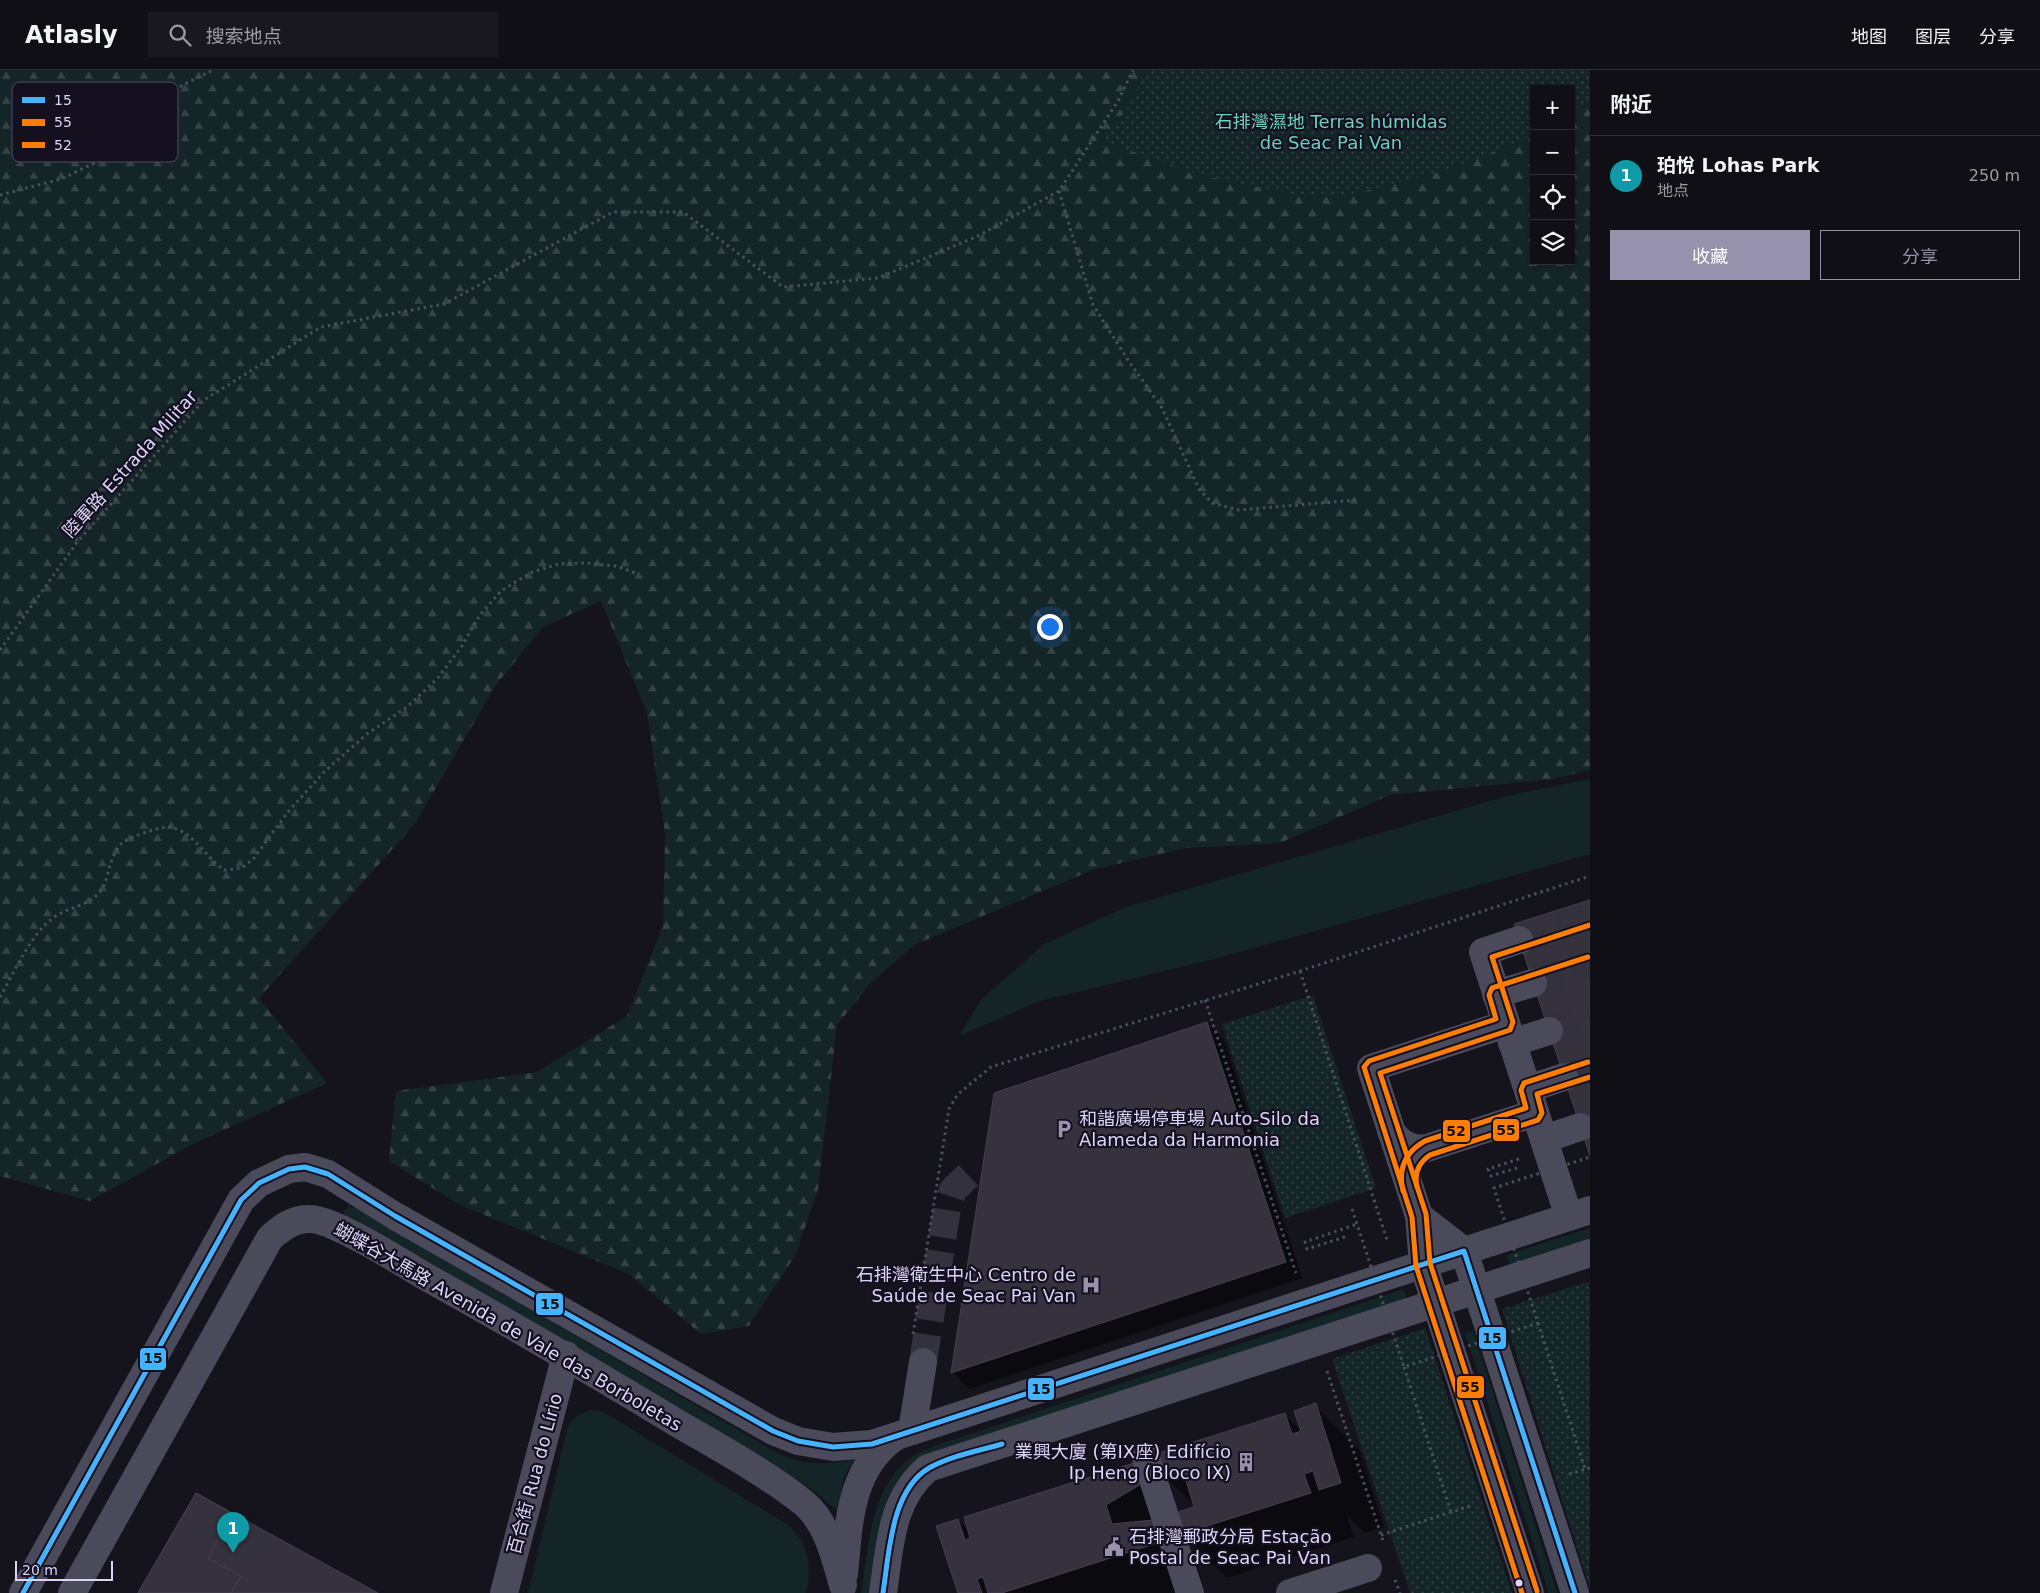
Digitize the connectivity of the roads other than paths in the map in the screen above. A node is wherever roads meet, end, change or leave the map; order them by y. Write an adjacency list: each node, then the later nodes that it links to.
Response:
1 (1519, 940): 3 (street)
2 (1533, 982): 3 (street)
3 (1496, 994): 5 (street)
4 (1549, 1031): 5 (street)
5 (1509, 1033): 7 (street); 9 (street)
6 (1564, 1077): 7 (street)
7 (1533, 1125): 8 (street); 10 (street); 12 (street)
8 (1580, 1127)
9 (1392, 1131): 10 (street); 11 (street)
10 (1427, 1148): 11 (street)
11 (1410, 1189): 13 (street)
12 (1580, 1213): 14 (street)
13 (1419, 1216): 14 (street); 16 (street)
14 (1464, 1251): 16 (street); 17 (street)
15 (1590, 1253): 17 (street)
16 (1424, 1264): 18 (street); 21 (street)
17 (1476, 1290): 18 (street); 32 (street)
18 (1436, 1303): 28 (street); 31 (street)
19 (918, 1350): 21 (street)
20 (566, 1355): 24 (street, 蝴蝶谷大馬路 Avenida de Vale das Borboletas); 26 (street, 蝴蝶谷大馬路 Avenida de Vale das Borboletas); 27 (street, 百合街 Rua do Lírio)
21 (905, 1433): 24 (street); 25 (street)
22 (1146, 1458): 29 (street)
23 (1368, 1568): 30 (street)
24 (843, 1589)
25 (23, 1593)
26 (72, 1593)
27 (504, 1593)
28 (884, 1593)
29 (1190, 1593)
30 (1290, 1593)
31 (1530, 1593)
32 (1575, 1593)

